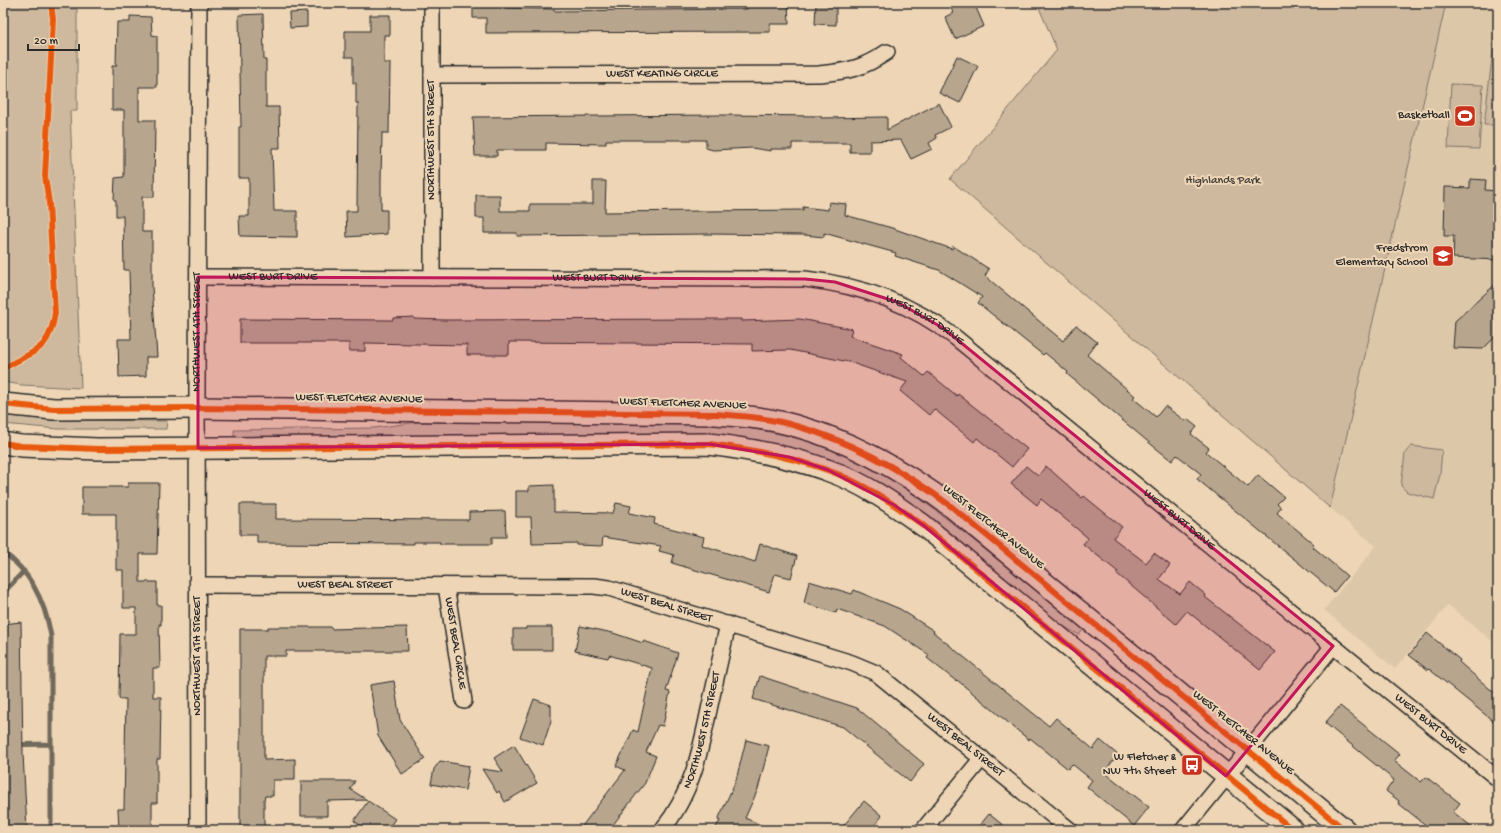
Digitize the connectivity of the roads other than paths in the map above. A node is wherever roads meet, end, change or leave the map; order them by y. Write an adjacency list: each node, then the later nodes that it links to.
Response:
1 (199, 3): 5 (street, NORTHWEST 4TH STREET)
2 (432, 3): 4 (street, NORTHWEST 5TH STREET)
3 (888, 52): 4 (street, WEST KEATING CIRCLE)
4 (432, 75): 6 (street, NORTHWEST 5TH STREET)
5 (198, 277): 6 (street, WEST BURT DRIVE); 8 (street, NORTHWEST 4TH STREET)
6 (432, 278): 14 (street, WEST BURT DRIVE)
7 (3, 404): 8 (main road, WEST FLETCHER AVENUE)
8 (197, 408): 10 (street, NORTHWEST 4TH STREET); 16 (main road, WEST FLETCHER AVENUE)
9 (3, 443): 10 (main road)
10 (198, 448): 11 (street, NORTHWEST 4TH STREET); 18 (main road)
11 (198, 585): 12 (street, WEST BEAL STREET); 20 (street, NORTHWEST 4TH STREET)
12 (446, 586): 13 (street, WEST BEAL STREET); 15 (street, WEST BEAL CIRCLE)
13 (728, 624): 17 (street, WEST BEAL STREET); 21 (street, NORTHWEST 5TH STREET)
14 (1333, 646): 16 (street); 19 (street, WEST BURT DRIVE)
15 (464, 701)
16 (1247, 750): 18 (street); 26 (main road, WEST FLETCHER AVENUE)
17 (982, 758): 22 (street); 23 (street, WEST BEAL STREET)
18 (1226, 776): 24 (street); 25 (main road)
19 (1498, 779)
20 (198, 830)
21 (662, 830)
22 (923, 830)
23 (1070, 830)
24 (1183, 830)
25 (1293, 830)
26 (1345, 830)

